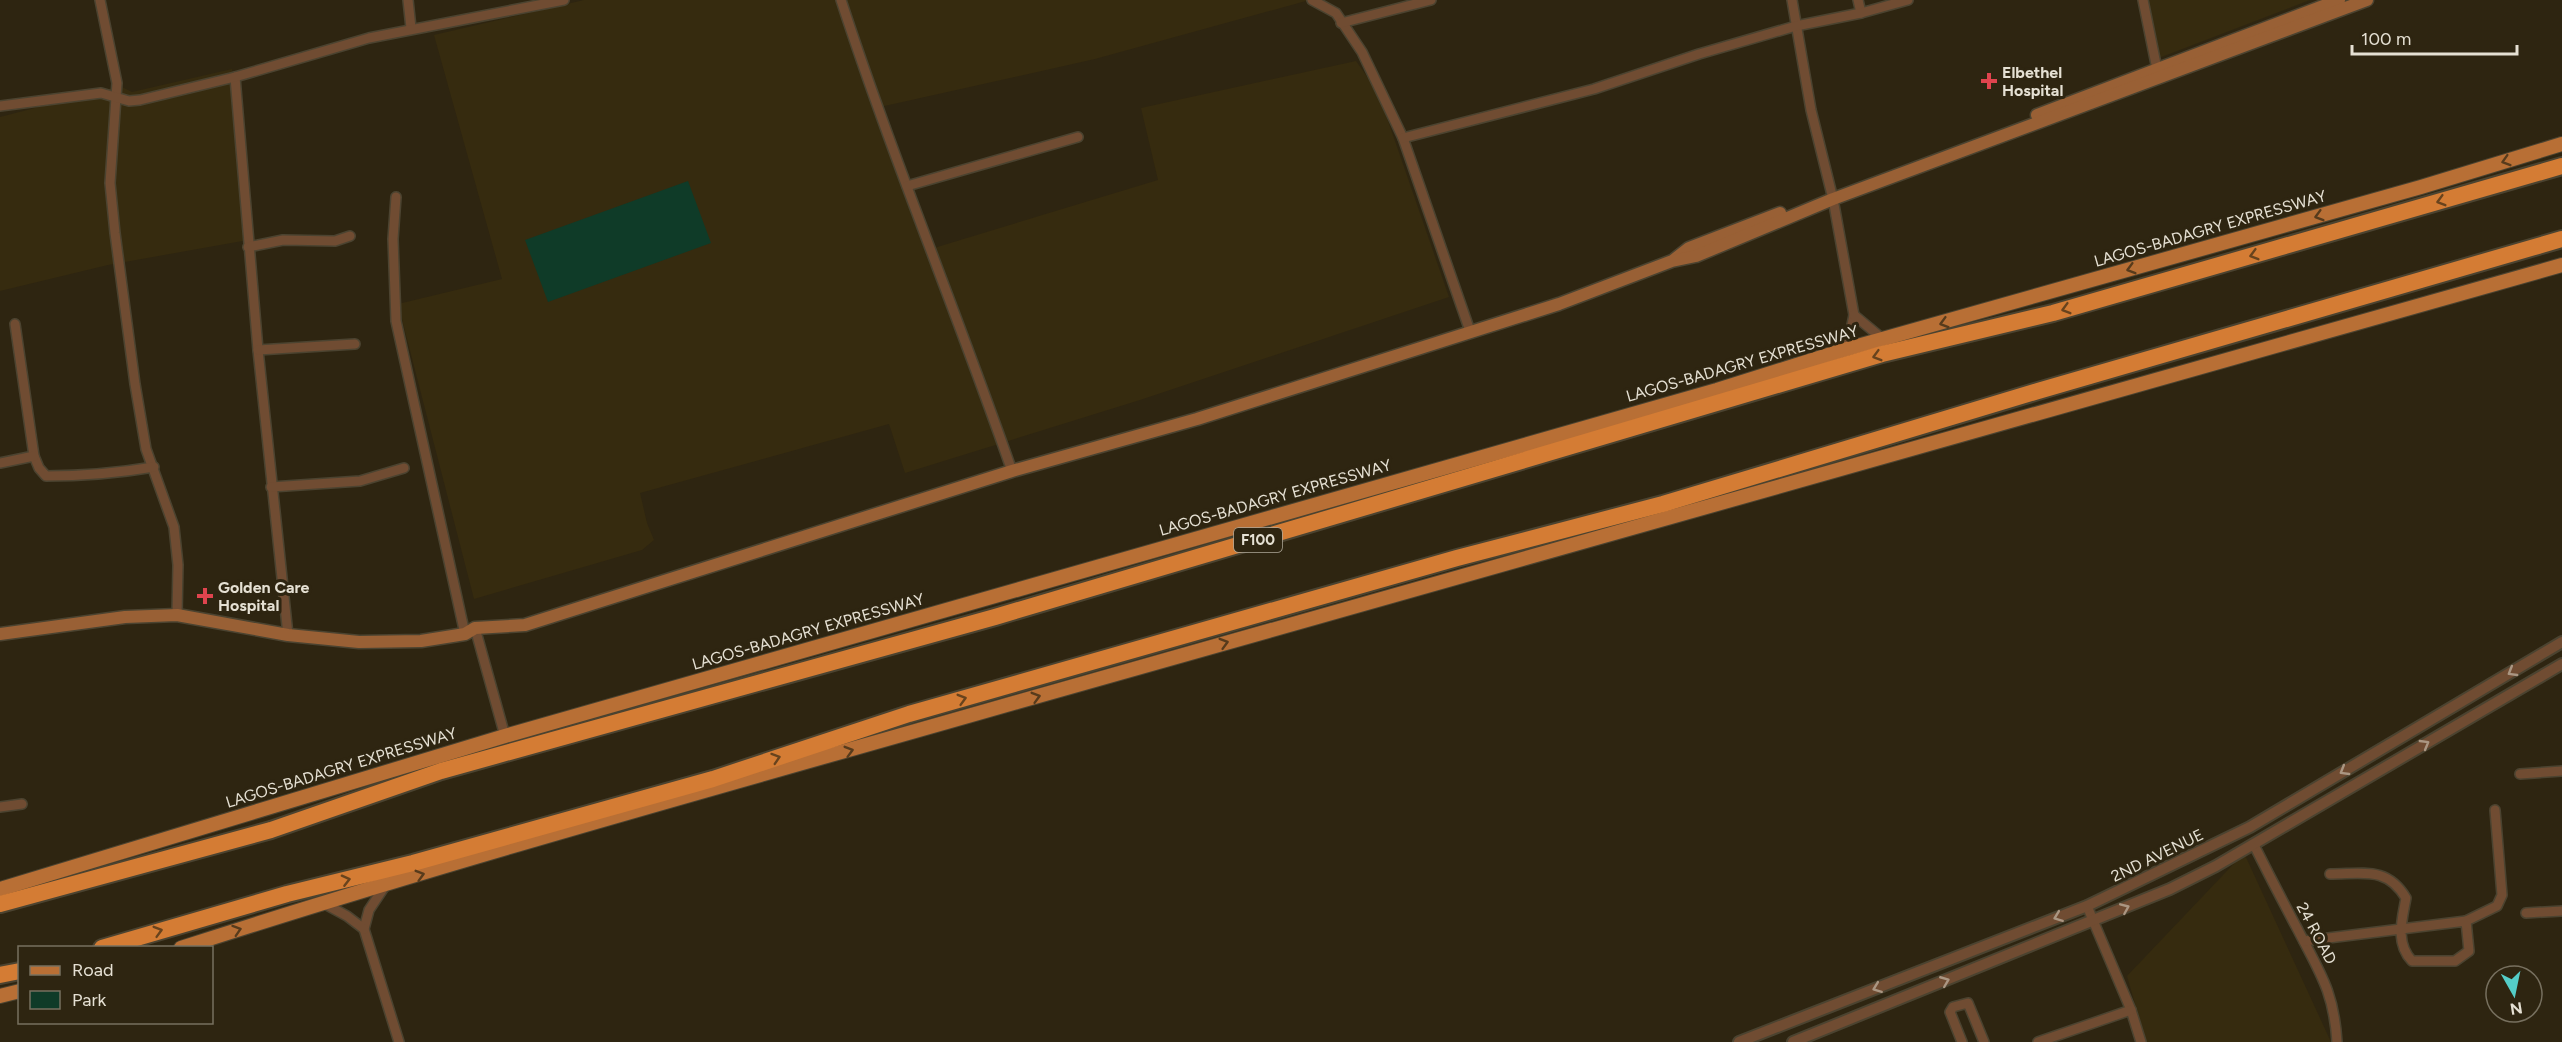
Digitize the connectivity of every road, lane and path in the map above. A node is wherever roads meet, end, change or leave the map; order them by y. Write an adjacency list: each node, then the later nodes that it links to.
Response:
1 (100, 0): 21 (street)
2 (408, 0): 18 (street)
3 (564, 0): 18 (street)
4 (841, 0): 27 (street)
5 (1312, 0): 14 (street)
6 (1331, 0): 14 (street)
7 (1431, 0): 16 (street)
8 (1792, 0): 17 (street)
9 (1858, 0): 15 (street)
10 (1908, 0): 15 (street)
11 (2143, 0): 19 (street)
12 (2340, 0): 19 (main road)
13 (2367, 0): 19 (main road)
14 (1336, 13): 16 (street)
15 (1861, 13): 17 (street)
16 (1341, 23): 24 (street)
17 (1796, 26): 24 (street); 28 (street)
18 (411, 28): 20 (street)
19 (2158, 75): 28 (main road)
20 (235, 77): 21 (street); 32 (street)
21 (115, 97): 22 (street); 43 (street)
22 (0, 106)
23 (1078, 136): 27 (street)
24 (1403, 138): 36 (street)
25 (2562, 144): 37 (main road, LAGOS-BADAGRY EXPRESSWAY, one-way to 37)
26 (2562, 166): 64 (highway, LAGOS-BADAGRY EXPRESSWAY / F100, one-way to 64)
27 (907, 186): 45 (street)
28 (1833, 196): 34 (street); 36 (main road)
29 (396, 197): 48 (street)
30 (350, 236): 32 (street)
31 (2562, 239): 73 (highway, one-way to 31)
32 (248, 247): 40 (street)
33 (2562, 265): 61 (main road, one-way to 33)
34 (1854, 315): 37 (street); 39 (street)
35 (15, 324): 41 (street)
36 (1470, 331): 45 (main road)
37 (1884, 340): 39 (main road, LAGOS-BADAGRY EXPRESSWAY)
38 (356, 344): 40 (street)
39 (1847, 349): 53 (main road, LAGOS-BADAGRY EXPRESSWAY)
40 (258, 350): 46 (street)
41 (34, 456): 42 (street); 43 (street)
42 (0, 463)
43 (154, 467): 47 (street)
44 (404, 468): 46 (street)
45 (1012, 471): 48 (main road)
46 (271, 487): 50 (street)
47 (177, 615): 49 (main road); 50 (main road)
48 (470, 631): 50 (main road); 53 (street)
49 (0, 634)
50 (288, 635)
51 (2562, 642): 65 (street, 2ND AVENUE, one-way to 65)
52 (2562, 664): 59 (street, 2ND AVENUE, one-way to 52)
53 (505, 736): 62 (main road, LAGOS-BADAGRY EXPRESSWAY)
54 (2562, 771): 55 (street)
55 (2520, 774)
56 (22, 804): 57 (street)
57 (0, 807)
58 (2495, 810): 69 (street)
59 (2254, 844): 68 (street, 2ND AVENUE, one-way to 59); 72 (street, 24 ROAD)
60 (2330, 874): 71 (street)
61 (385, 886): 63 (main road); 70 (street)
62 (0, 890)
63 (323, 903): 70 (street); 74 (main road, one-way to 63)
64 (0, 904)
65 (2087, 906): 68 (street); 81 (street, 2ND AVENUE, one-way to 81)
66 (2562, 911): 67 (street)
67 (2526, 913)
68 (2094, 921): 79 (street); 82 (street, 2ND AVENUE, one-way to 68)
69 (2466, 921): 71 (street); 71 (street)
70 (364, 929): 80 (street)
71 (2401, 930): 72 (street)
72 (2304, 941): 87 (street, 24 ROAD)
73 (109, 946)
74 (187, 946)
75 (18, 971): 76 (highway)
76 (0, 975)
77 (18, 992): 78 (main road)
78 (0, 996)
79 (2131, 1010): 85 (street); 86 (street)
80 (399, 1042)
81 (1739, 1042)
82 (1793, 1042)
83 (1962, 1042): 84 (street)
84 (1984, 1042)
85 (2038, 1042)
86 (2141, 1042)
87 (2337, 1042)

